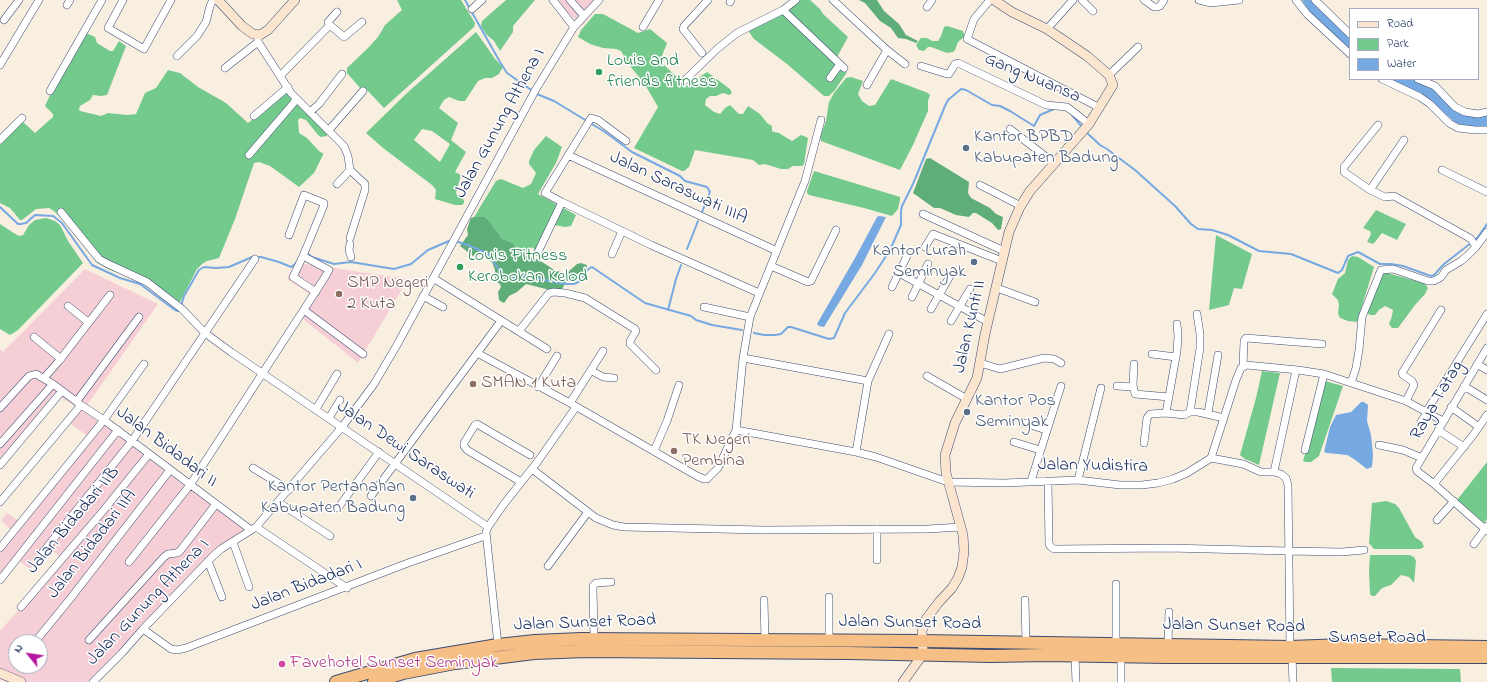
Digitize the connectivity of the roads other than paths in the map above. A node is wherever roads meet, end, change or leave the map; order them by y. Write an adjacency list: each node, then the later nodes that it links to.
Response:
1 (19, 0): 34 (street)
2 (39, 0): 48 (street)
3 (102, 0): 60 (street)
4 (123, 0): 5 (street)
5 (171, 0)
6 (213, 0): 46 (street)
7 (218, 0): 41 (street)
8 (295, 0): 41 (street)
9 (482, 0): 29 (street)
10 (554, 0): 37 (street)
11 (570, 0): 33 (street)
12 (599, 0): 33 (street, Jalan Gunung Athena I)
13 (659, 0): 38 (street)
14 (708, 0): 44 (street)
15 (796, 0): 30 (street)
16 (833, 0): 43 (street)
17 (932, 0): 28 (street)
18 (990, 0): 63 (street)
19 (994, 0): 39 (street)
20 (1073, 0): 39 (street)
21 (1082, 0): 31 (street)
22 (1144, 0): 23 (street)
23 (1164, 0)
24 (1199, 0): 25 (street)
25 (1239, 0)
26 (1296, 0): 45 (street)
27 (1314, 0): 40 (street)
28 (927, 7)
29 (472, 9)
30 (783, 10): 53 (street); 57 (street)
31 (1093, 11)
32 (337, 12): 36 (street)
33 (584, 16): 37 (street, Jalan Gunung Athena I)
34 (4, 20)
35 (362, 22): 36 (street)
36 (330, 26): 52 (street)
37 (574, 27): 109 (street, Jalan Gunung Athena I)
38 (643, 27)
39 (1047, 29): 54 (street)
40 (1349, 33)
41 (258, 38): 50 (street); 52 (street)
42 (1138, 47): 54 (street)
43 (887, 50): 47 (street); 58 (street)
44 (702, 53)
45 (1349, 53)
46 (177, 56)
47 (905, 64)
48 (0, 66)
49 (921, 66): 69 (street, Gang Nuansa)
50 (225, 68)
51 (342, 74): 64 (street)
52 (280, 76): 59 (street)
53 (830, 78)
54 (1111, 79): 63 (street, Jalan Kunti II)
55 (1384, 80): 73 (street)
56 (1420, 80): 65 (street)
57 (684, 81)
58 (868, 85)
59 (288, 87): 62 (street); 66 (street)
60 (50, 91)
61 (363, 91): 72 (street)
62 (297, 99): 64 (street); 77 (street)
63 (1100, 108): 69 (street, Jalan Kunti II)
64 (310, 112): 72 (street)
65 (1487, 112)
66 (254, 116)
67 (22, 118): 74 (street)
68 (821, 120): 96 (street)
69 (1089, 124): 79 (street, Jalan Kunti II)
70 (1378, 125): 84 (street)
71 (1010, 128): 79 (street)
72 (329, 130): 80 (street)
73 (1487, 130)
74 (0, 140)
75 (1404, 140): 84 (street)
76 (626, 141): 78 (street)
77 (249, 155)
78 (568, 155): 86 (street); 96 (street, Jalan Saraswati IIIA)
79 (1054, 163): 87 (street, Jalan Kunti II)
80 (350, 170): 82 (street); 102 (street)
81 (1442, 170): 85 (street)
82 (337, 184)
83 (980, 185): 87 (street)
84 (1370, 190): 94 (street)
85 (1487, 192)
86 (562, 202): 91 (street); 98 (street)
87 (1021, 206): 97 (street, Jalan Kunti II)
88 (61, 212): 138 (street, Jalan Dewi Saraswati)
89 (923, 214): 97 (street)
90 (836, 230): 106 (street)
91 (622, 231): 99 (street); 115 (street)
92 (1487, 232): 94 (street)
93 (289, 235): 100 (street)
94 (1474, 243): 170 (street)
95 (925, 247): 104 (street)
96 (777, 251): 106 (street)
97 (1004, 251): 104 (street, Jalan Kunti II)
98 (538, 252)
99 (612, 254)
100 (303, 256): 114 (street); 114 (street)
101 (907, 256): 107 (street)
102 (351, 257)
103 (255, 259): 138 (street)
104 (1002, 261): 112 (street, Jalan Kunti II)
105 (928, 264): 110 (street)
106 (771, 266): 115 (street)
107 (899, 273): 110 (street); 111 (street)
108 (950, 276): 117 (street)
109 (433, 278): 118 (street); 132 (street)
110 (919, 284): 117 (street); 119 (street)
111 (892, 287)
112 (996, 288): 120 (street); 135 (street, Jalan Kunti II)
113 (970, 289): 122 (street)
114 (316, 292): 126 (street)
115 (759, 293): 131 (street)
116 (110, 295): 133 (street)
117 (939, 295): 122 (street); 125 (street)
118 (423, 296): 123 (street); 201 (street)
119 (912, 297)
120 (1035, 302)
121 (68, 306): 133 (street)
122 (960, 306): 134 (street); 135 (street)
123 (443, 307)
124 (704, 307): 131 (street)
125 (931, 309)
126 (304, 310): 146 (street); 163 (street)
127 (1441, 310): 184 (street)
128 (1197, 314): 190 (street)
129 (1487, 314): 191 (street)
130 (139, 317): 185 (street)
131 (750, 317): 151 (street)
132 (501, 321): 137 (street); 145 (street)
133 (88, 322): 152 (street)
134 (951, 322)
135 (988, 322): 153 (street, Jalan Kunti II)
136 (1177, 324): 150 (street)
137 (519, 331): 143 (street); 159 (street)
138 (205, 333): 163 (street, Jalan Dewi Saraswati); 207 (street)
139 (889, 334): 169 (street)
140 (34, 337): 152 (street)
141 (1322, 344): 158 (street)
142 (1487, 348): 157 (street, Raya Tatag)
143 (547, 349)
144 (603, 351): 162 (street)
145 (477, 353): 177 (street); 222 (street)
146 (363, 354)
147 (1152, 354): 150 (street)
148 (1218, 355): 193 (street)
149 (556, 356): 177 (street)
150 (1176, 357): 180 (street)
151 (743, 358): 169 (street); 204 (street)
152 (61, 359): 167 (street)
153 (980, 363): 154 (street); 181 (street, Jalan Kunti II)
154 (1060, 363)
155 (144, 364): 197 (street)
156 (1134, 364): 175 (street)
157 (1477, 364): 161 (street); 176 (street, Raya Tatag)
158 (1243, 367): 160 (street); 196 (street)
159 (656, 370)
160 (1296, 370): 165 (street); 227 (street)
161 (1487, 370)
162 (592, 372): 168 (street); 186 (street)
163 (263, 373): 189 (street, Jalan Dewi Saraswati); 234 (street)
164 (338, 374): 189 (street)
165 (1324, 374): 170 (street); 214 (street)
166 (927, 376): 181 (street)
167 (44, 378): 171 (street, Jalan Bidadari II); 188 (street)
168 (614, 378)
169 (868, 381): 217 (street)
170 (1351, 383): 184 (street)
171 (53, 384): 179 (street, Jalan Bidadari II); 210 (street)
172 (679, 385): 215 (street)
173 (1061, 386): 205 (street)
174 (1117, 386): 175 (street)
175 (1133, 386): 180 (street)
176 (1464, 386): 183 (street); 187 (street, Raya Tatag)
177 (538, 387): 186 (street)
178 (1101, 388): 228 (street)
179 (62, 391): 185 (street, Jalan Bidadari II); 223 (street)
180 (1169, 397): 192 (street)
181 (967, 399): 232 (street, Jalan Kunti II)
182 (340, 400): 195 (street)
183 (1487, 400)
184 (1406, 401): 191 (street)
185 (79, 403): 197 (street, Jalan Bidadari II); 238 (street)
186 (573, 405): 215 (street); 225 (street)
187 (1451, 407): 199 (street, Raya Tatag); 202 (street)
188 (0, 408)
189 (316, 409): 195 (street, Jalan Dewi Saraswati)
190 (1190, 412): 192 (street); 193 (street)
191 (1427, 412): 198 (street); 199 (street)
192 (1166, 413): 209 (street)
193 (1208, 413): 196 (street)
194 (1487, 415): 202 (street)
195 (329, 418): 201 (street, Jalan Dewi Saraswati)
196 (1224, 418): 220 (street)
197 (104, 420): 203 (street, Jalan Bidadari II); 253 (street)
198 (1421, 422)
199 (1443, 422): 206 (street, Raya Tatag)
200 (1025, 423): 205 (street)
201 (342, 427): 216 (street, Jalan Dewi Saraswati); 235 (street, Jalan Gunung Athena I)
202 (1479, 427): 212 (street)
203 (118, 430): 207 (street, Jalan Bidadari II); 261 (street)
204 (736, 430): 215 (street); 217 (street, Jalan Yudistira)
205 (1046, 430): 213 (street)
206 (1438, 430): 212 (street); 221 (street, Raya Tatag)
207 (132, 441): 218 (street, Jalan Bidadari II); 256 (street)
208 (1014, 442): 213 (street)
209 (1144, 443)
210 (0, 444)
211 (1379, 445): 221 (street)
212 (1464, 447): 233 (street)
213 (1040, 450): 229 (street)
214 (1305, 450)
215 (654, 451)
216 (379, 452): 222 (street, Jalan Dewi Saraswati); 241 (street)
217 (856, 452): 232 (street, Jalan Yudistira)
218 (149, 454): 226 (street, Jalan Bidadari II); 270 (street, Jalan Bidadari IIB)
219 (530, 456): 231 (street)
220 (1211, 458): 227 (street); 228 (street, Jalan Yudistira)
221 (1422, 458): 233 (street, Raya Tatag)
222 (395, 463): 236 (street); 244 (street, Jalan Dewi Saraswati)
223 (0, 465)
224 (253, 468): 235 (street)
225 (532, 469): 231 (street); 242 (street)
226 (170, 470): 234 (street, Jalan Bidadari II); 273 (street, Jalan Bidadari IIA)
227 (1274, 472): 255 (street)
228 (1078, 480): 230 (street, Jalan Yudistira)
229 (1031, 481): 230 (street, Jalan Yudistira); 232 (street, Jalan Yudistira)
230 (1048, 481): 255 (street)
231 (521, 482): 244 (street)
232 (948, 482): 245 (street, Jalan Kunti II)
233 (1434, 484): 237 (street)
234 (190, 485): 240 (street, Jalan Bidadari II); 259 (street)
235 (289, 490): 239 (street, Jalan Gunung Athena I)
236 (371, 496)
237 (1454, 501): 243 (street); 246 (street)
238 (0, 502)
239 (278, 502): 247 (street, Jalan Gunung Athena I); 249 (street)
240 (216, 504): 247 (street, Jalan Bidadari II); 275 (street)
241 (338, 508)
242 (588, 512): 248 (street); 260 (street)
243 (1437, 520)
244 (488, 527): 250 (street)
245 (962, 527): 248 (street); 278 (street, Jalan Kunti II)
246 (1486, 528): 252 (street)
247 (254, 529): 251 (street, Jalan Gunung Athena I); 265 (street, Jalan Bidadari II)
248 (877, 529): 257 (street)
249 (330, 536)
250 (485, 536): 265 (street, Jalan Bidadari I); 282 (street)
251 (233, 542): 258 (street, Jalan Gunung Athena I); 264 (street)
252 (1474, 544)
253 (0, 548)
254 (1364, 550): 255 (street)
255 (1288, 551): 284 (street)
256 (43, 552)
257 (877, 560)
258 (208, 561): 266 (street); 272 (street, Jalan Gunung Athena I)
259 (130, 562)
260 (548, 566)
261 (0, 580)
262 (611, 582): 274 (street)
263 (1116, 584): 280 (street)
264 (249, 587)
265 (347, 588): 272 (street, Jalan Bidadari I)
266 (222, 597)
267 (829, 597): 277 (street)
268 (764, 600): 276 (street)
269 (1025, 600): 279 (street)
270 (21, 607)
271 (1169, 612): 281 (street)
272 (143, 629): 291 (street, Jalan Gunung Athena I)
273 (41, 634)
274 (594, 639): 276 (highway, Jalan Sunset Road); 282 (highway, Jalan Sunset Road)
275 (89, 640)
276 (765, 640): 277 (highway, Jalan Sunset Road)
277 (829, 640): 278 (highway, Jalan Sunset Road)
278 (923, 641): 279 (highway, Jalan Sunset Road); 285 (street, Jalan Kunti II)
279 (1026, 643): 280 (highway, Jalan Sunset Road)
280 (1116, 644): 281 (highway, Jalan Sunset Road)
281 (1168, 644): 284 (highway, Jalan Sunset Road)
282 (498, 646): 292 (highway, Jalan Sunset Road)
283 (1487, 647): 284 (highway, Jalan Sunset Road)
284 (1291, 652): 287 (highway, Sunset Road); 288 (highway, Sunset Road); 297 (street)
285 (923, 654): 286 (highway, Jalan Sunset Road); 293 (highway, Jalan Sunset Road); 294 (street)
286 (1075, 656): 287 (highway, Sunset Road); 295 (street)
287 (1121, 657): 296 (street)
288 (1487, 657)
289 (0, 672): 290 (street)
290 (21, 682)
291 (93, 682)
292 (336, 682)
293 (374, 682)
294 (903, 682)
295 (1076, 682)
296 (1121, 682)
297 (1293, 682)

